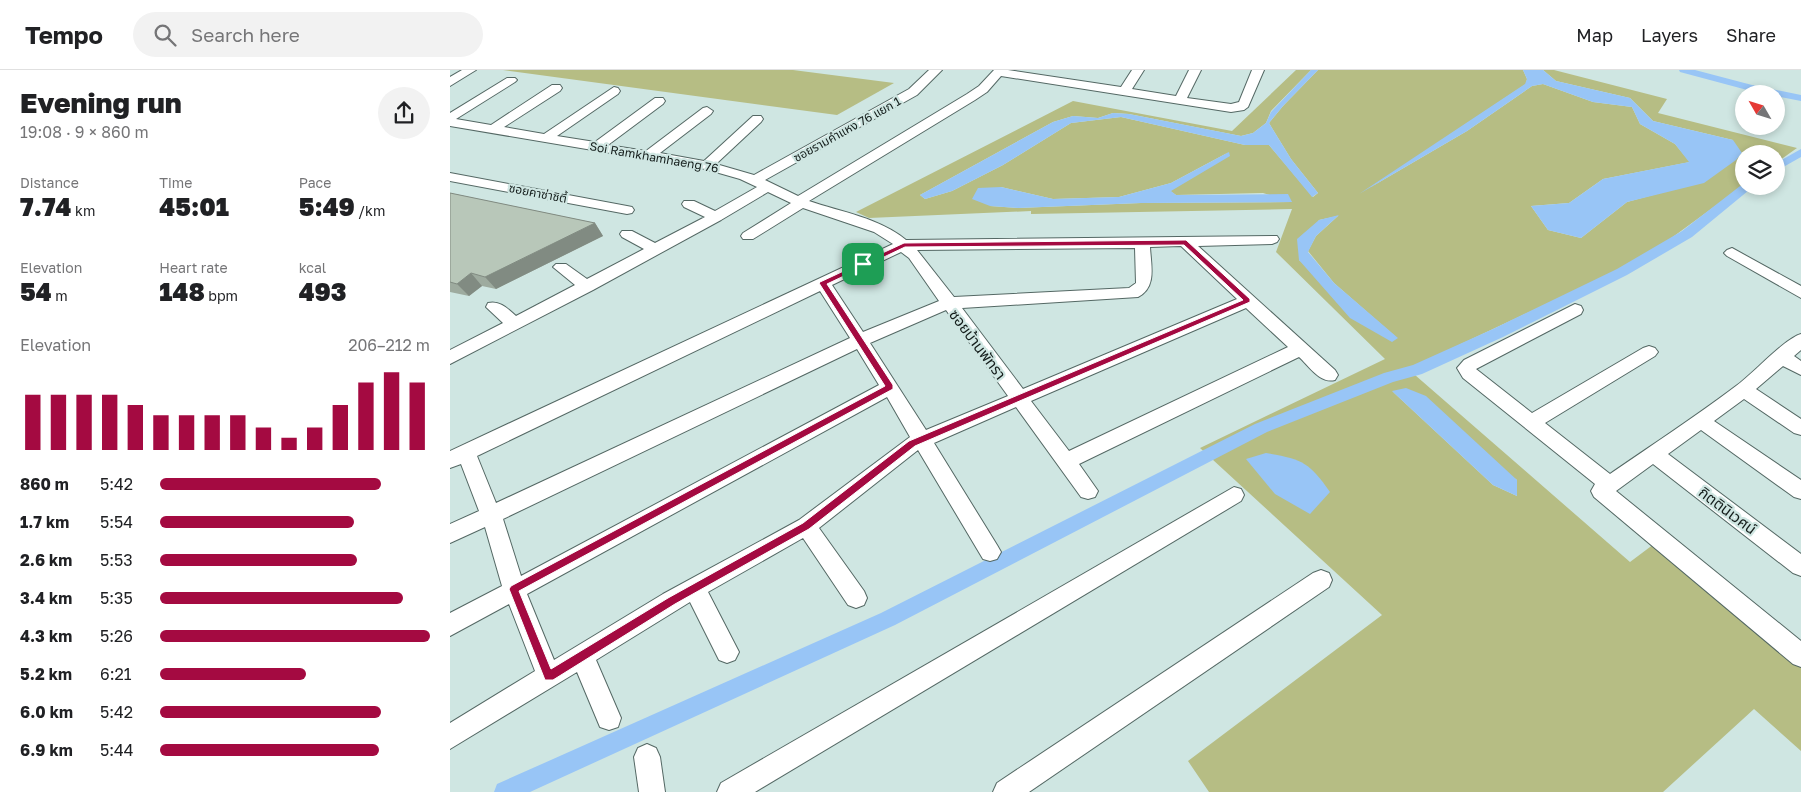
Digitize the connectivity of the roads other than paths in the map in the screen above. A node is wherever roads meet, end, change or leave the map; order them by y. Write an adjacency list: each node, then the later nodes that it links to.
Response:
1 (470, 70): 10 (street)
2 (936, 70): 25 (street, ซอยรามคำแหง 76 แยก 1)
3 (1069, 70): 9 (street)
4 (1138, 70): 13 (street)
5 (1195, 70): 14 (street)
6 (1258, 70): 14 (street)
7 (1000, 71): 9 (street); 26 (street)
8 (511, 80): 18 (street)
9 (1060, 81): 13 (street)
10 (450, 82)
11 (556, 88): 19 (street)
12 (614, 91): 20 (street)
13 (1124, 91): 14 (street)
14 (1180, 100)
15 (659, 101): 21 (street)
16 (707, 111): 22 (street)
17 (757, 119): 23 (street)
18 (450, 120): 19 (street, Soi Ramkhamhaeng 76)
19 (493, 129): 20 (street, Soi Ramkhamhaeng 76)
20 (546, 138): 21 (street, Soi Ramkhamhaeng 76)
21 (597, 147): 22 (street, Soi Ramkhamhaeng 76)
22 (649, 156): 23 (street, Soi Ramkhamhaeng 76)
23 (707, 165): 25 (street, Soi Ramkhamhaeng 76)
24 (450, 177): 28 (street, ซอยคาซ่าซิตี้)
25 (765, 186): 26 (street, Soi Ramkhamhaeng 76); 29 (street); 30 (street)
26 (799, 202): 31 (street, Soi Ramkhamhaeng 76); 33 (street)
27 (689, 204): 30 (street)
28 (627, 210)
29 (738, 213)
30 (716, 217): 38 (street)
31 (879, 230): 37 (street, ซอยบ้านพัทรา)
32 (627, 234): 38 (street)
33 (748, 236)
34 (1272, 239): 35 (street)
35 (1186, 242): 36 (street); 44 (street)
36 (1142, 244): 37 (street); 45 (street)
37 (904, 245): 41 (street); 45 (street, ซอยบ้านพัทรา)
38 (655, 249): 42 (street)
39 (1732, 253): 43 (street)
40 (561, 267): 42 (street)
41 (823, 283): 49 (street); 65 (street)
42 (587, 286): 48 (street)
43 (1801, 293)
44 (1248, 301): 51 (street); 59 (street)
45 (948, 303): 49 (street); 59 (street, ซอยบ้านพัทรา)
46 (494, 307): 48 (street)
47 (1575, 310): 61 (street)
48 (515, 323): 54 (street)
49 (861, 340): 57 (street); 71 (street)
50 (1801, 340): 53 (street)
51 (1300, 349): 56 (street); 66 (street)
52 (1649, 352): 61 (street)
53 (1781, 356): 55 (street); 58 (street)
54 (450, 358)
55 (1801, 369)
56 (1329, 375)
57 (890, 387): 63 (street); 78 (street)
58 (1744, 390): 60 (street); 62 (street)
59 (1019, 398): 63 (street); 66 (street, ซอยบ้านพัทรา)
60 (1701, 420): 64 (street); 69 (street)
61 (1532, 423): 67 (street)
62 (1801, 428)
63 (922, 440): 72 (street); 74 (street)
64 (1654, 454): 67 (street); 75 (street, กิตตินิเวศน์)
65 (458, 457): 71 (street)
66 (1066, 461): 68 (street, ซอยบ้านพัทรา)
67 (1610, 485): 83 (street)
68 (1088, 492)
69 (1801, 492)
70 (1234, 495): 89 (street)
71 (491, 514): 73 (street); 78 (street)
72 (806, 526): 77 (street); 79 (street)
73 (450, 534)
74 (990, 552)
75 (1801, 566)
76 (1321, 580): 90 (street)
77 (694, 588): 81 (street); 82 (street)
78 (514, 589): 80 (street); 84 (street)
79 (856, 598)
80 (450, 625)
81 (727, 652)
82 (582, 656): 84 (street); 85 (street)
83 (1801, 656)
84 (549, 676): 86 (street)
85 (609, 718)
86 (450, 737)
87 (647, 757): 88 (street)
88 (652, 792)
89 (730, 792)
90 (1006, 792)

